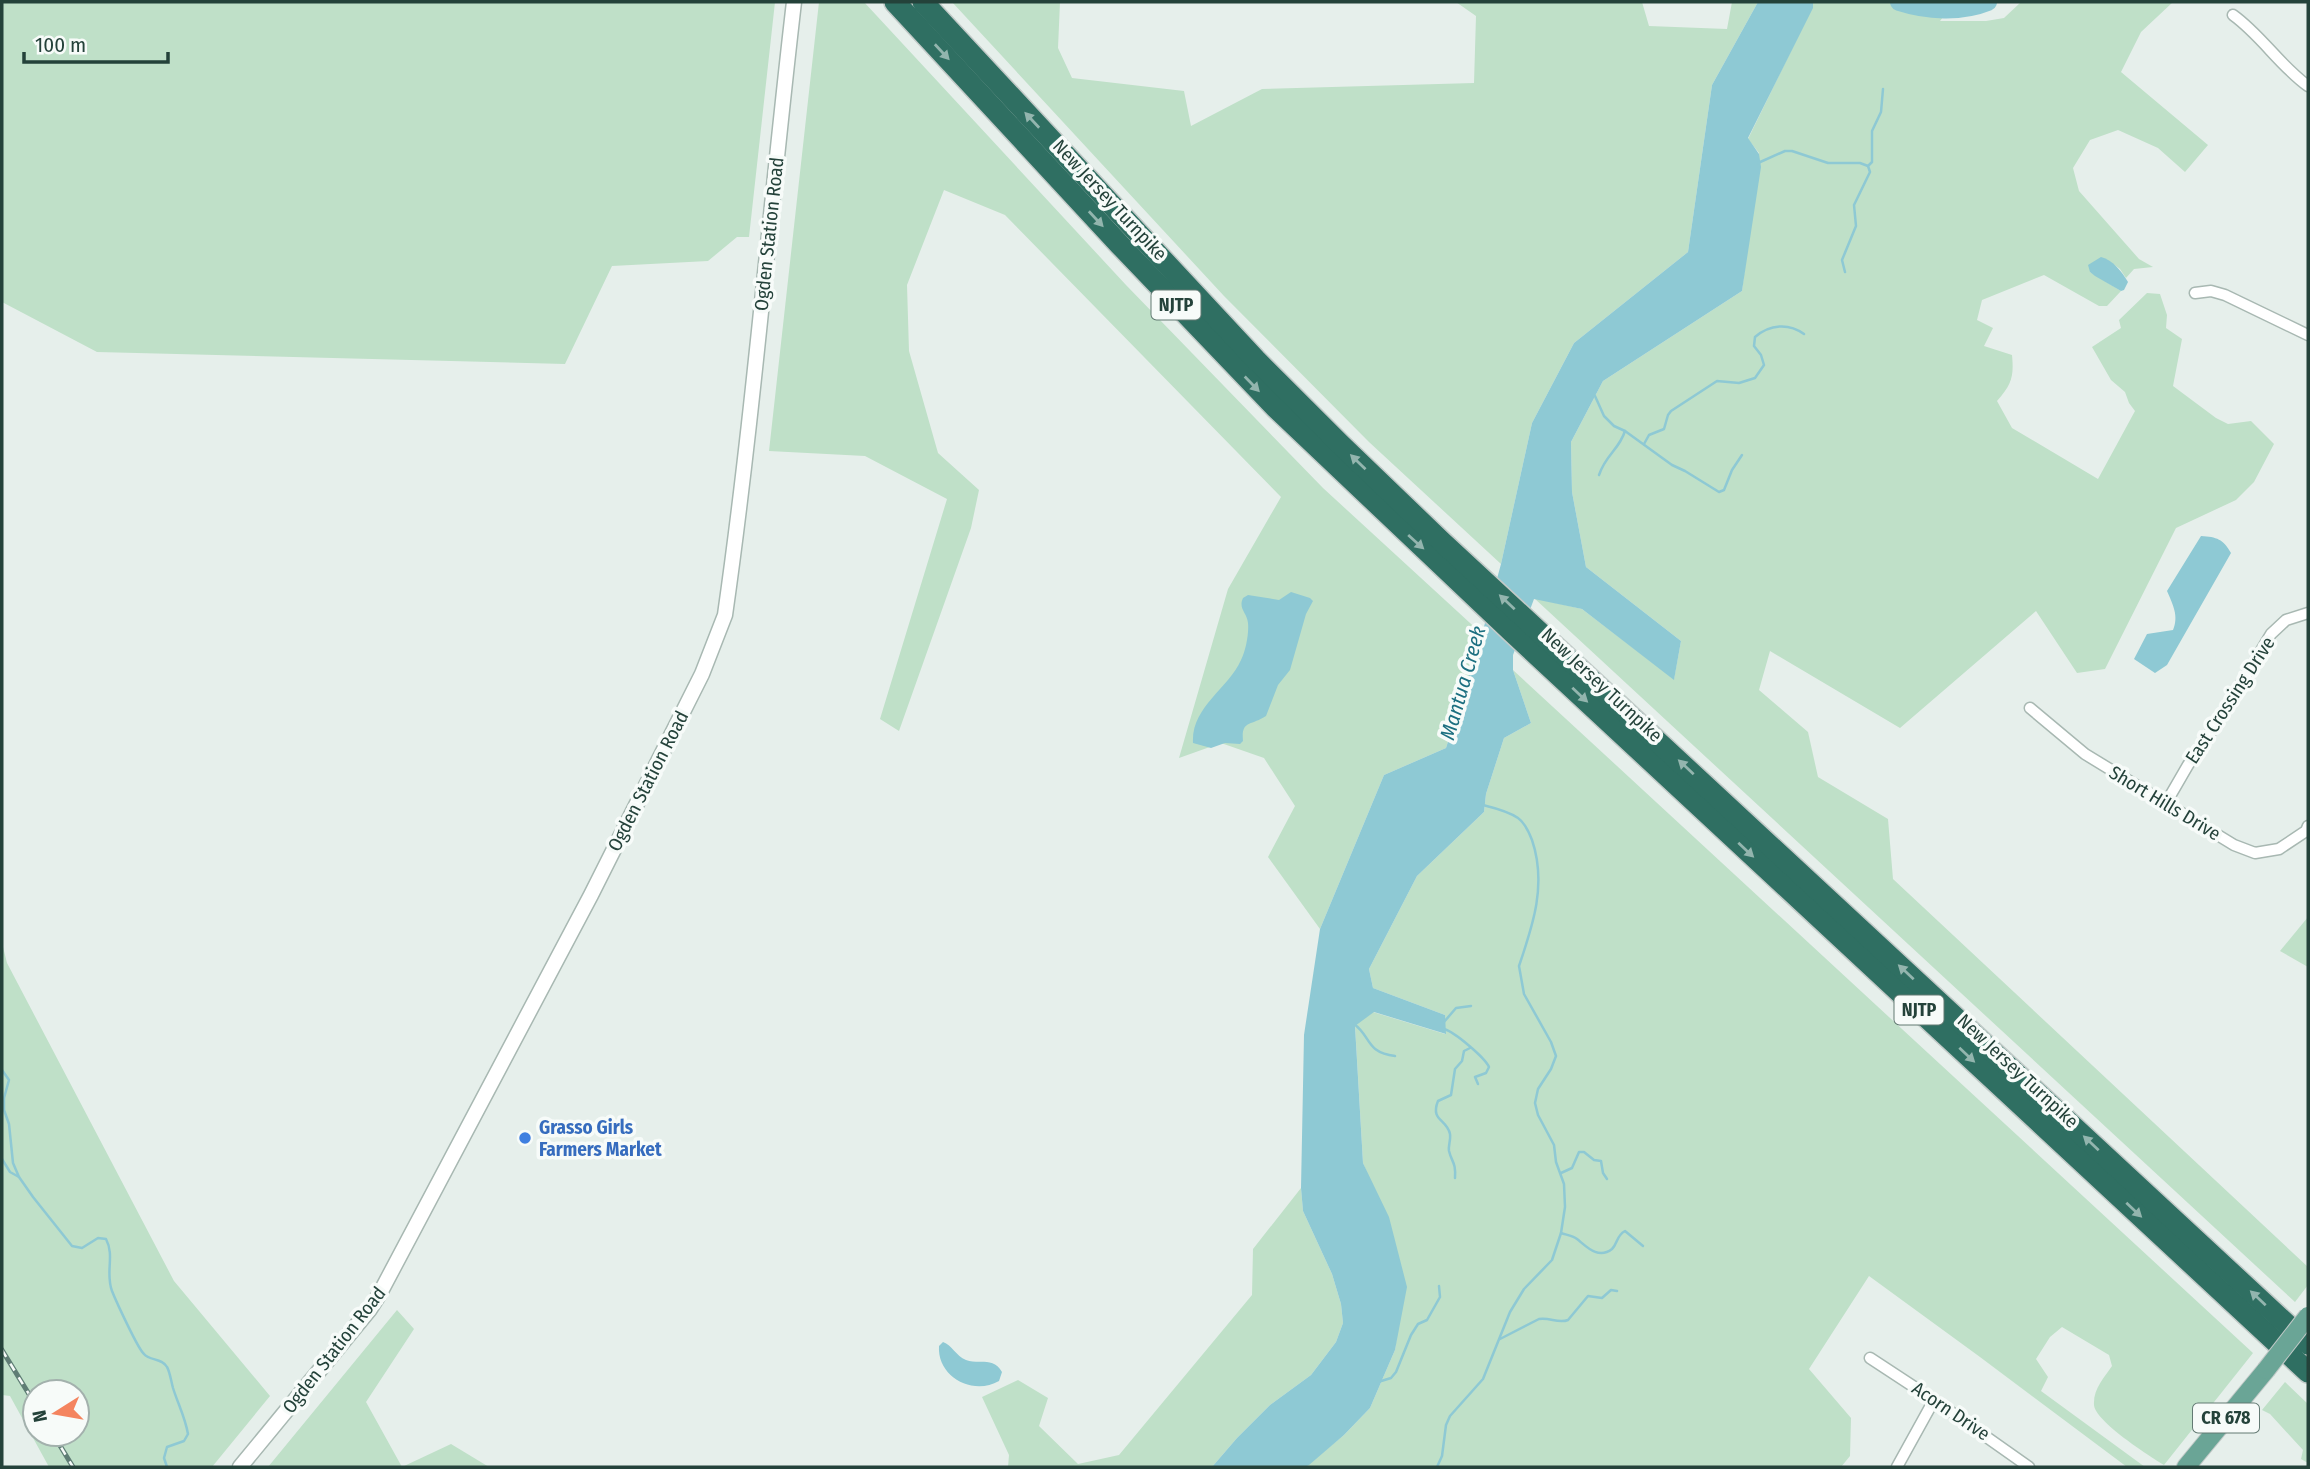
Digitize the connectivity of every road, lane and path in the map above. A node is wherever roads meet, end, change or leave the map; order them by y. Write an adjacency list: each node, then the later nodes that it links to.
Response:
1 (794, 2): 19 (street, Ogden Station Road)
2 (895, 2): 8 (highway, New Jersey Turnpike / NJTP, one-way to 8)
3 (923, 2): 8 (highway, New Jersey Turnpike / NJTP, one-way to 3)
4 (2233, 15): 5 (street)
5 (2308, 86)
6 (2195, 293): 7 (street)
7 (2308, 335)
8 (1475, 585): 10 (highway, New Jersey Turnpike / NJTP)
9 (2308, 613): 12 (street, East Crossing Drive)
10 (1533, 638): 15 (highway, New Jersey Turnpike / NJTP, one-way to 10); 17 (highway, New Jersey Turnpike / NJTP, one-way to 17)
11 (2030, 708): 12 (street, Short Hills Drive)
12 (2166, 803): 13 (street, Short Hills Drive)
13 (2308, 826)
14 (2308, 1317): 22 (main road, CR 678, bridge)
15 (2308, 1344)
16 (1870, 1358): 18 (street, Acorn Drive)
17 (2308, 1372)
18 (1934, 1400): 20 (street); 21 (street, Acorn Drive)
19 (240, 1467)
20 (1897, 1467)
21 (2029, 1467)
22 (2186, 1467)

